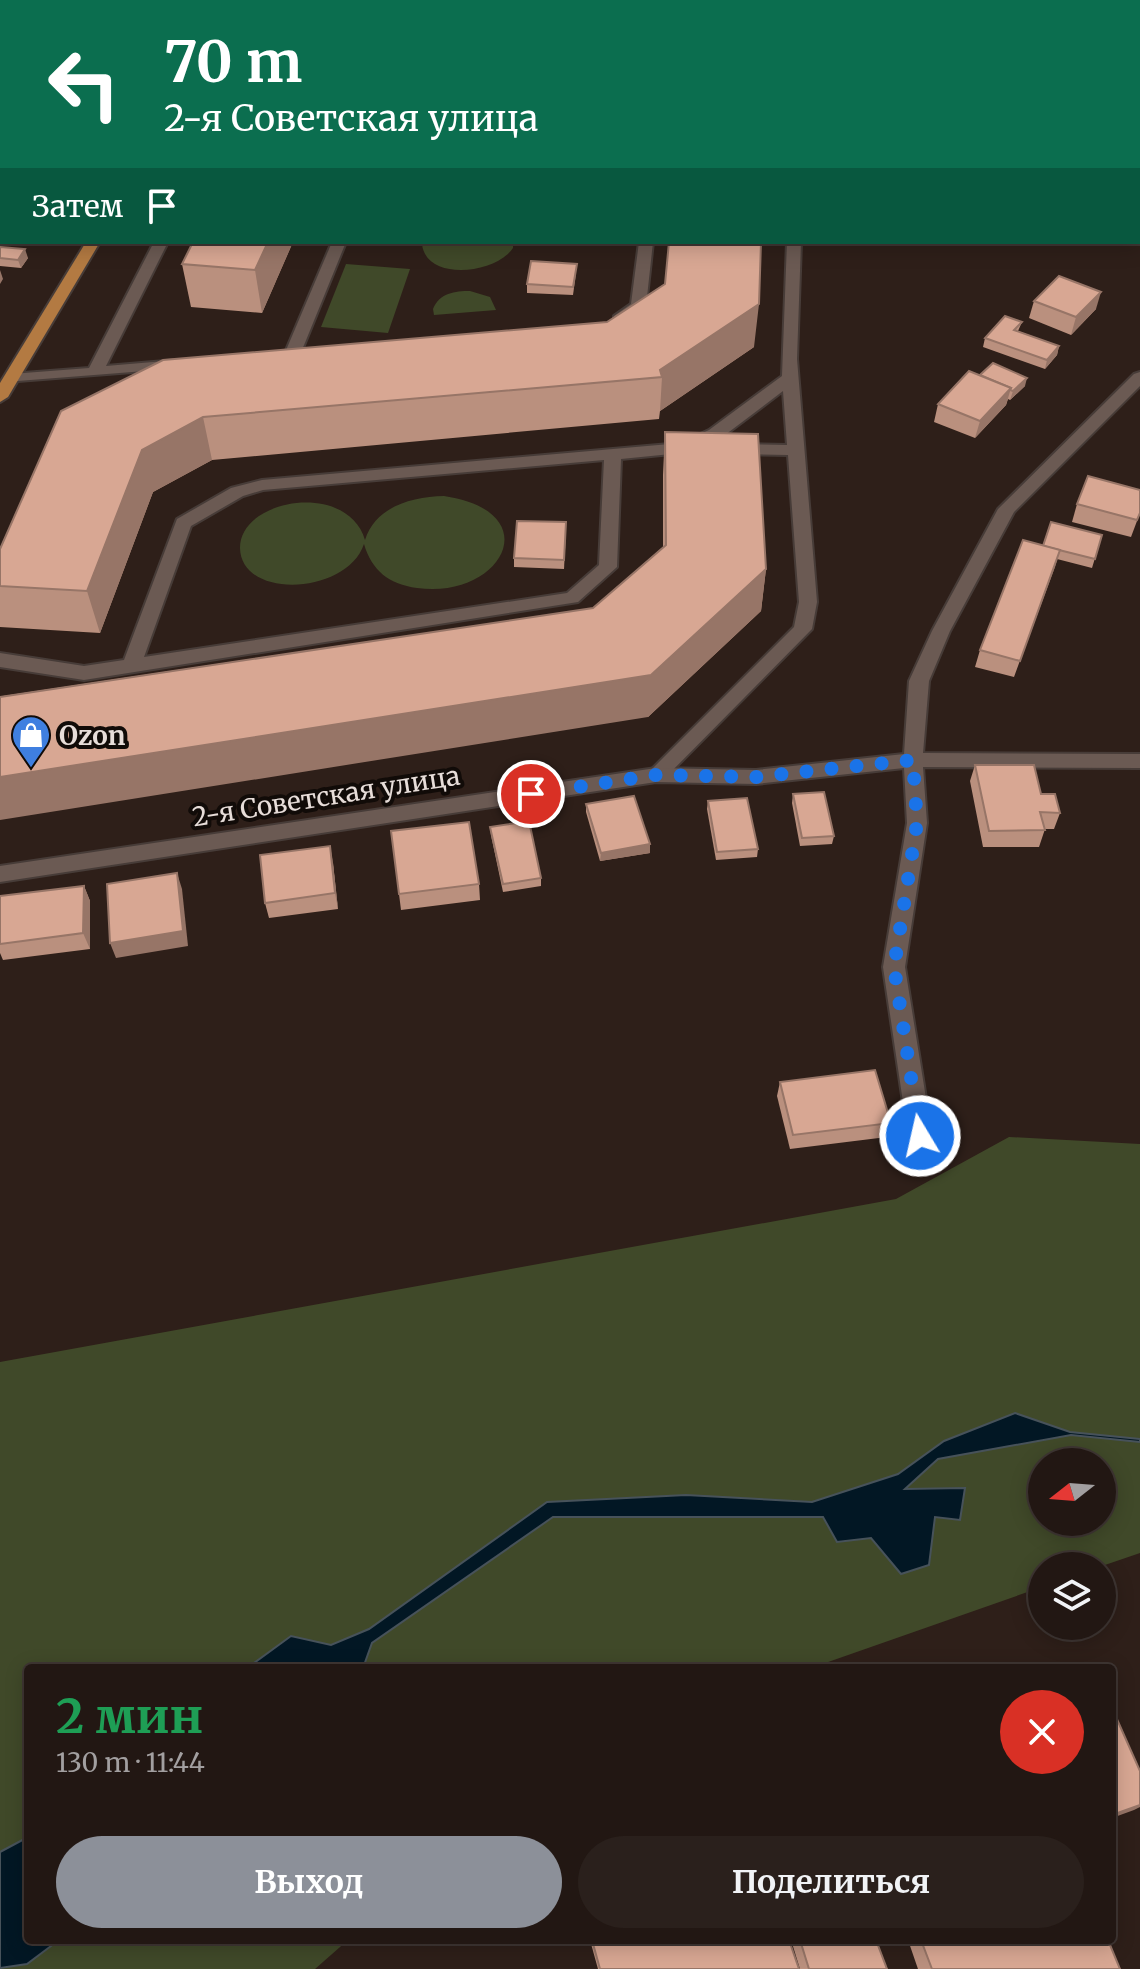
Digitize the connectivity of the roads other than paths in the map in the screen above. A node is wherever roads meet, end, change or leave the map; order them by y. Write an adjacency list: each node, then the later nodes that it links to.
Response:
1 (92, 244): 12 (main road)
2 (160, 244): 9 (street)
3 (338, 244): 7 (street)
4 (646, 244): 6 (street)
5 (794, 244): 11 (street)
6 (604, 328)
7 (292, 355)
8 (189, 364): 9 (street)
9 (95, 372): 12 (street)
10 (1140, 377): 19 (street)
11 (790, 378): 14 (street); 15 (street)
12 (11, 379): 13 (main road)
13 (0, 397)
14 (684, 446): 15 (street); 16 (street)
15 (796, 450): 21 (street)
16 (613, 453): 18 (street); 18 (street)
17 (0, 660): 18 (street)
18 (132, 665)
19 (913, 760): 20 (street, 2-я Советская улица); 21 (street, 2-я Советская улица); 23 (street)
20 (1140, 761)
21 (656, 775): 22 (street, 2-я Советская улица)
22 (0, 874)
23 (920, 1136)

